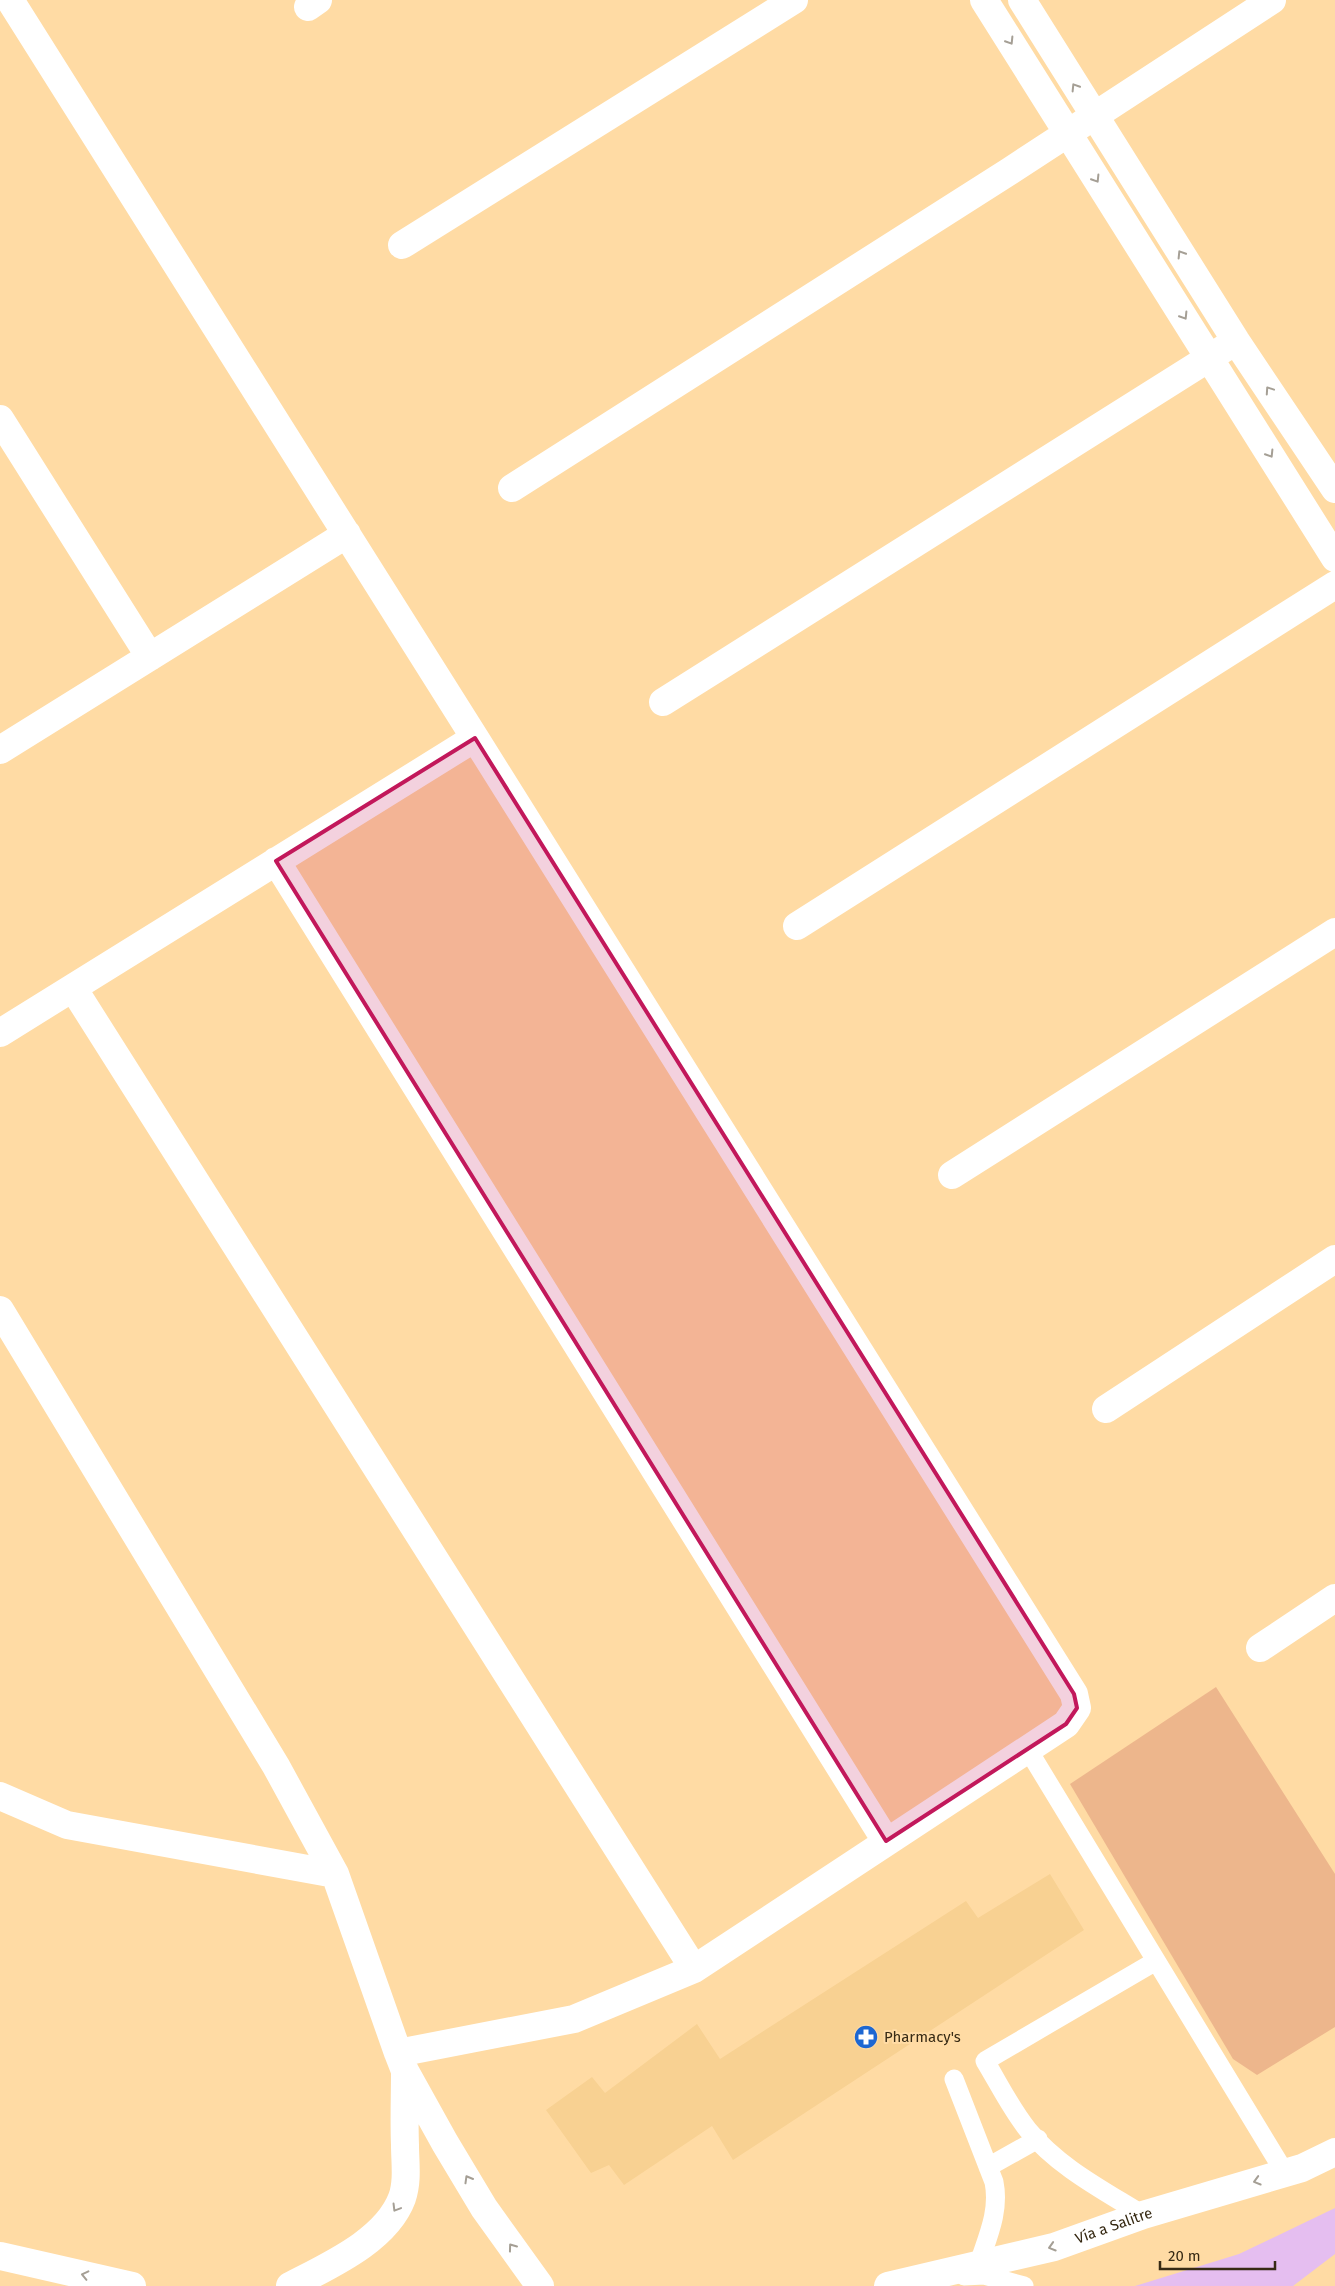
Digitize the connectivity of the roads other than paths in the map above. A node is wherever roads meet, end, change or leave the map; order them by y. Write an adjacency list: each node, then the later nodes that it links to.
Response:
1 (10, 0): 14 (street)
2 (794, 0): 8 (street)
3 (984, 0): 7 (street, one-way to 7)
4 (1022, 0): 6 (street, one-way to 4)
5 (1272, 0): 6 (street)
6 (1093, 116): 7 (street); 9 (street, one-way to 6)
7 (1067, 133): 10 (street, one-way to 10); 12 (street)
8 (402, 245)
9 (1236, 341): 10 (street); 13 (street, one-way to 9)
10 (1209, 356): 15 (street, one-way to 15); 18 (street)
11 (0, 419): 17 (street)
12 (512, 488)
13 (1335, 489)
14 (347, 534): 17 (street); 19 (street)
15 (1335, 558)
16 (1335, 585): 22 (street)
17 (150, 656): 20 (street)
18 (663, 702)
19 (475, 738): 21 (street); 32 (street)
20 (0, 750)
21 (276, 861): 24 (street); 34 (street)
22 (797, 926)
23 (1335, 932): 26 (street)
24 (73, 988): 25 (street); 37 (street)
25 (0, 1033)
26 (952, 1174)
27 (1335, 1259): 29 (street)
28 (0, 1310): 35 (street)
29 (1106, 1409)
30 (1335, 1598): 31 (street)
31 (1260, 1648)
32 (1027, 1748): 34 (street); 36 (lane)
33 (0, 1796): 35 (street)
34 (886, 1842): 37 (street)
35 (335, 1874): 38 (street)
36 (1156, 1961): 40 (lane); 43 (lane)
37 (694, 1970): 38 (street)
38 (401, 2062): 49 (street, one-way to 49); 50 (street, one-way to 38)
39 (954, 2079): 42 (lane)
40 (1038, 2139): 42 (lane); 44 (lane)
41 (1335, 2152): 43 (street, Vía a Salitre)
42 (988, 2167): 46 (lane)
43 (1285, 2173): 44 (street, Vía a Salitre, one-way to 44)
44 (1142, 2215): 46 (street, Vía a Salitre, one-way to 46)
45 (0, 2256): 48 (street, one-way to 45)
46 (978, 2266): 47 (street, Vía a Salitre)
47 (947, 2273): 51 (street, Vía a Salitre); 52 (lane)
48 (132, 2286)
49 (290, 2286)
50 (540, 2286)
51 (888, 2286)
52 (1024, 2286)

